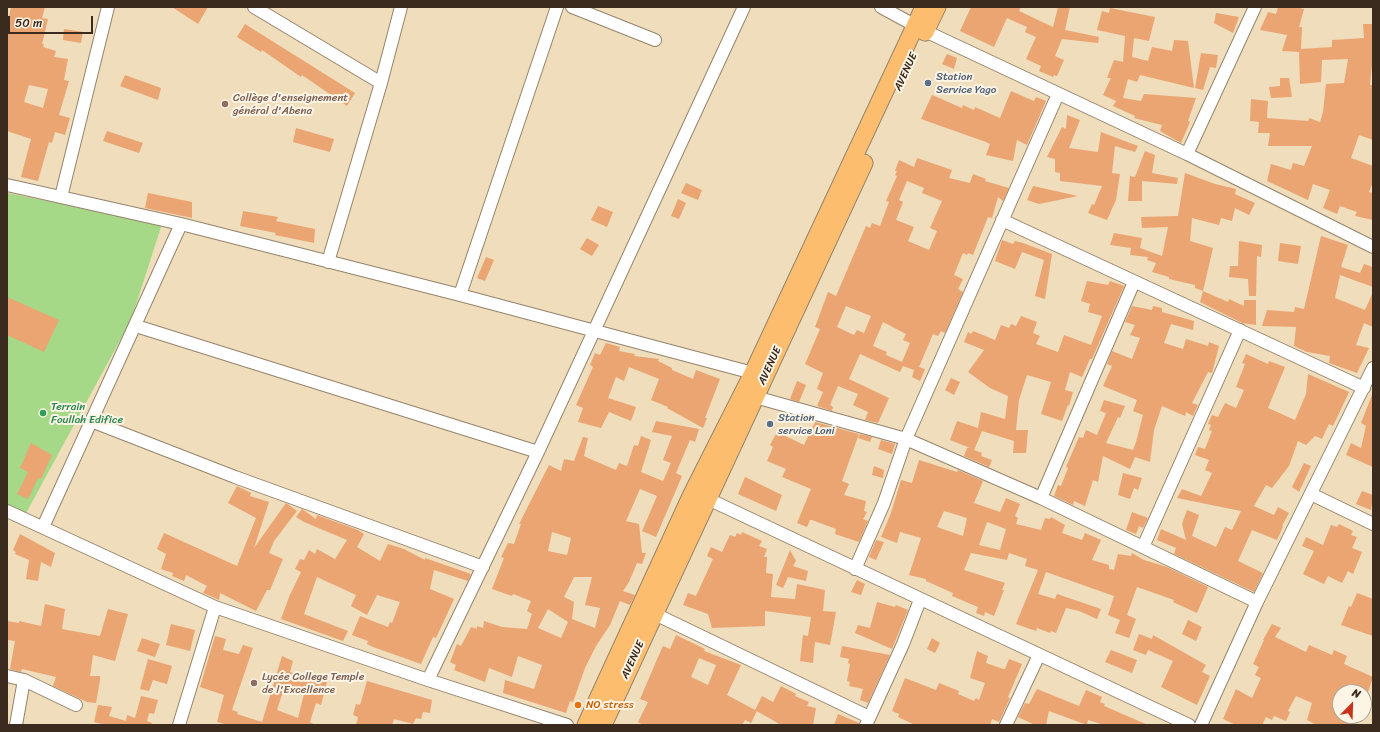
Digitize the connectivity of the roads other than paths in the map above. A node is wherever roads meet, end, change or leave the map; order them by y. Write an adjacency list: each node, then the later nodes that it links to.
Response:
1 (108, 7): 17 (street)
2 (254, 7): 13 (street)
3 (401, 7): 13 (street)
4 (557, 7): 23 (street)
5 (572, 7): 12 (street)
6 (744, 7): 26 (street)
7 (881, 7): 11 (street)
8 (924, 7): 11 (highway)
9 (937, 7): 11 (highway, AVENUE)
10 (1255, 7): 15 (street)
11 (920, 28): 14 (street); 28 (highway); 30 (highway, AVENUE)
12 (655, 40)
13 (381, 83): 21 (street)
14 (1058, 94): 15 (street); 18 (street)
15 (1187, 154): 20 (street)
16 (7, 184): 17 (street)
17 (61, 197): 19 (street)
18 (1002, 220): 22 (street); 32 (street)
19 (181, 224): 21 (street); 24 (street)
20 (1373, 247)
21 (328, 262): 23 (street)
22 (1134, 282): 25 (street); 35 (street)
23 (460, 295): 26 (street)
24 (136, 326): 31 (street); 33 (street)
25 (1240, 330): 29 (street); 40 (street)
26 (594, 332): 28 (street); 33 (street)
27 (1373, 368): 29 (street)
28 (753, 373): 56 (highway)
29 (1364, 388): 34 (street)
30 (755, 397): 32 (street); 36 (highway, AVENUE)
31 (91, 421): 39 (street); 41 (street)
32 (906, 439): 35 (street); 42 (street)
33 (538, 452): 41 (street)
34 (1311, 494): 38 (street); 44 (street)
35 (1041, 498): 40 (street)
36 (708, 499): 42 (street); 46 (highway, AVENUE)
37 (7, 511): 39 (street)
38 (1373, 524)
39 (43, 527): 45 (street)
40 (1143, 547): 44 (street)
41 (482, 567): 50 (street)
42 (855, 569): 43 (street)
43 (920, 600): 47 (street); 52 (street)
44 (1257, 602): 60 (street)
45 (215, 606): 50 (street); 54 (street)
46 (655, 614): 52 (street); 57 (highway, AVENUE)
47 (1039, 655): 58 (street); 59 (street)
48 (7, 676): 49 (street)
49 (24, 680): 51 (street); 53 (street)
50 (428, 680): 55 (street)
51 (76, 705)
52 (867, 721)
53 (16, 725)
54 (179, 725)
55 (567, 725)
56 (586, 725)
57 (603, 725)
58 (1006, 725)
59 (1189, 725)
60 (1201, 725)

